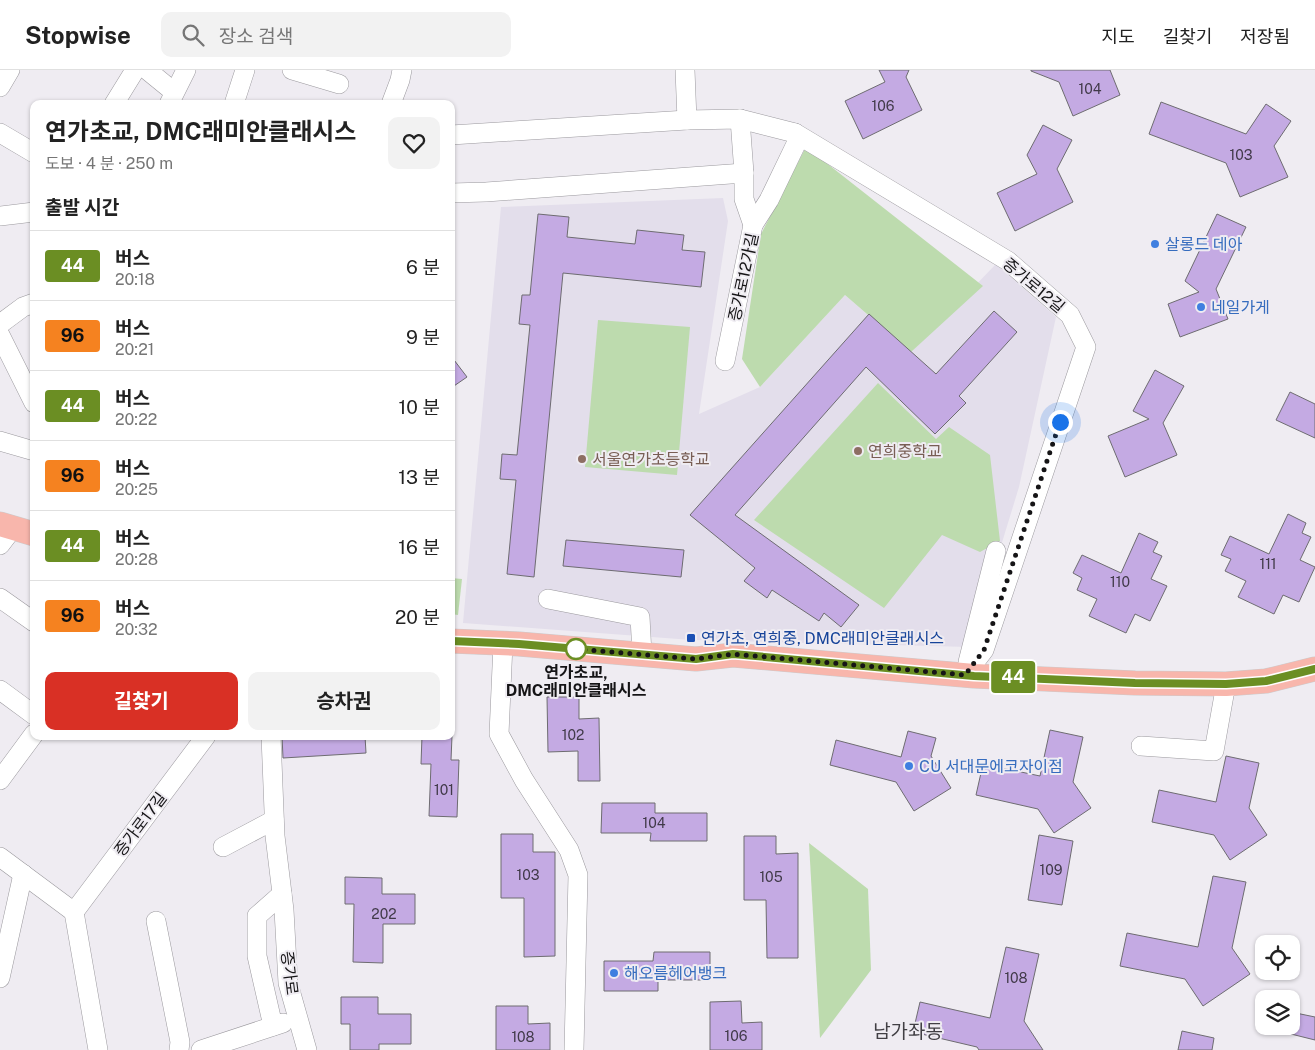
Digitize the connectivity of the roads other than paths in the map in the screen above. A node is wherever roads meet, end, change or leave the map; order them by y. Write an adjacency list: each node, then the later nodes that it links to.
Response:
1 (10, 70): 10 (street)
2 (135, 70): 12 (street)
3 (147, 70): 11 (street)
4 (186, 70): 11 (street)
5 (245, 70): 13 (street)
6 (292, 70): 9 (street)
7 (402, 70): 14 (street)
8 (685, 70): 16 (street)
9 (339, 84)
10 (0, 87)
11 (171, 98)
12 (116, 100)
13 (235, 100)
14 (392, 100)
15 (740, 119): 16 (street); 18 (street); 21 (street)
16 (687, 120): 19 (street)
17 (0, 133): 20 (street)
18 (795, 133): 25 (street, 증가로12가길); 41 (street, 증가로12길)
19 (455, 135)
20 (30, 151)
21 (744, 173): 22 (street); 25 (street)
22 (455, 193)
23 (30, 212): 24 (street)
24 (0, 216)
25 (753, 225): 29 (street, 증가로12가길)
26 (30, 305): 27 (street)
27 (0, 324)
28 (0, 335): 30 (street)
29 (725, 361)
30 (30, 395)
31 (0, 441): 32 (street)
32 (30, 450)
33 (996, 551): 41 (street)
34 (0, 598): 36 (street)
35 (548, 599): 39 (street)
36 (30, 619)
37 (455, 641): 38 (main road)
38 (503, 644): 39 (main road); 65 (street)
39 (642, 654): 41 (main road)
40 (1315, 669): 42 (main road)
41 (965, 675): 42 (main road)
42 (1226, 684): 48 (street)
43 (0, 690): 44 (street)
44 (30, 711)
45 (30, 739): 49 (street)
46 (203, 740): 55 (street, 증가로17길)
47 (271, 740): 50 (street, 증가로)
48 (1142, 746)
49 (0, 780)
50 (274, 820): 51 (street); 54 (street, 증가로)
51 (223, 847)
52 (0, 857): 53 (street)
53 (23, 874): 55 (street); 57 (street)
54 (282, 894): 58 (street, 증가로); 59 (street, 증가로)
55 (74, 912): 61 (street)
56 (156, 921): 62 (street)
57 (0, 978)
58 (298, 1018): 59 (street); 64 (street, 증가로)
59 (273, 1026): 60 (street)
60 (250, 1042): 63 (street)
61 (98, 1050)
62 (179, 1050)
63 (201, 1050)
64 (308, 1050)
65 (574, 1050)

